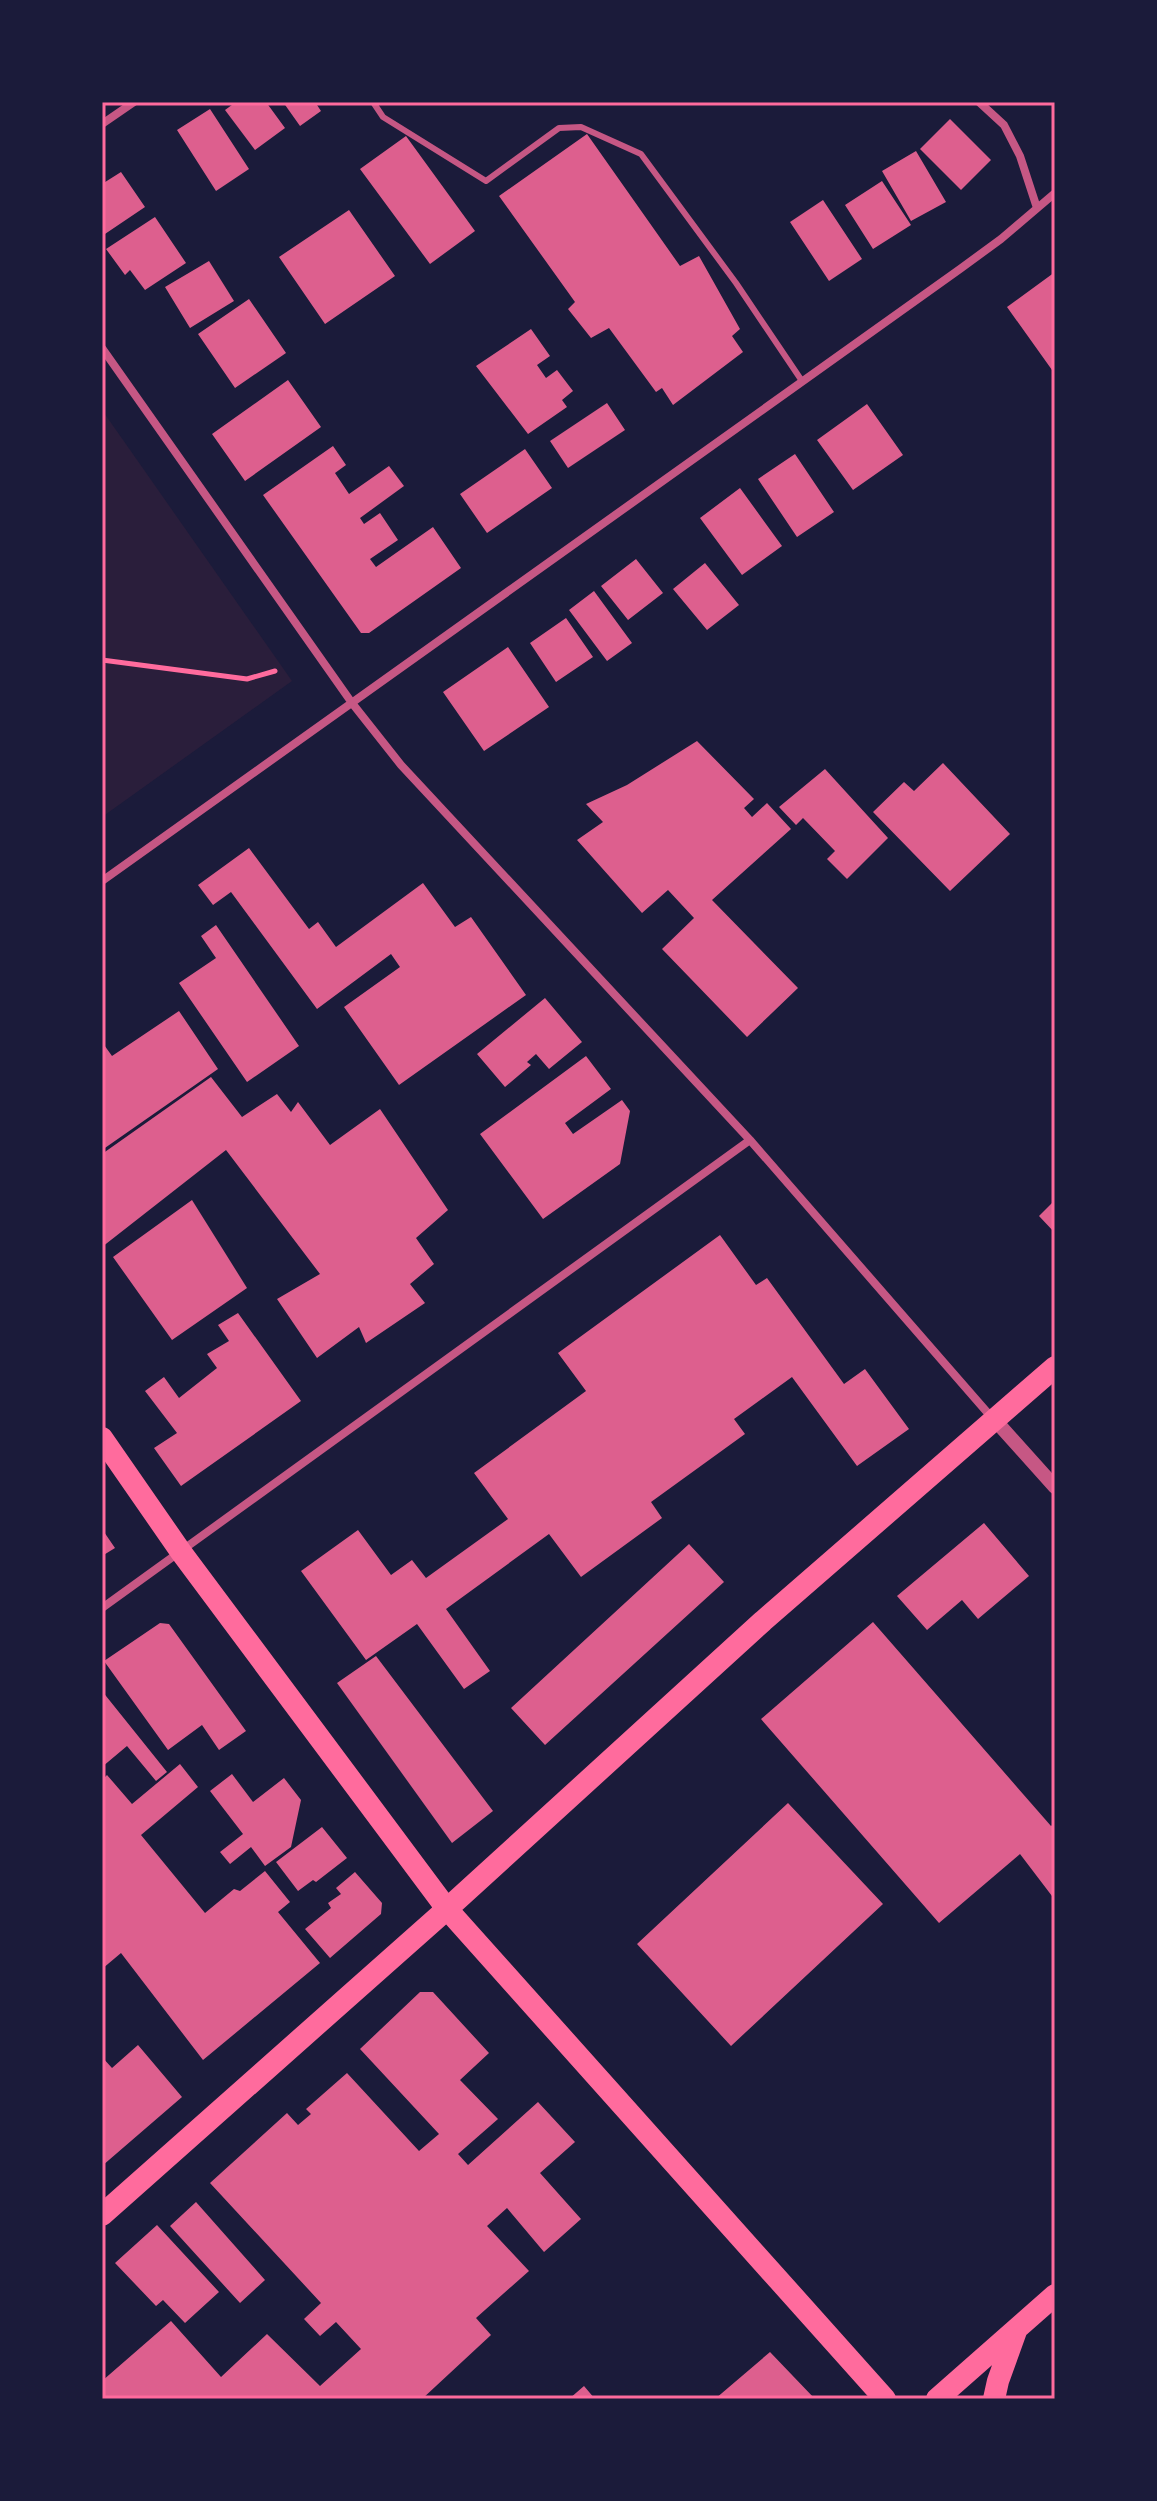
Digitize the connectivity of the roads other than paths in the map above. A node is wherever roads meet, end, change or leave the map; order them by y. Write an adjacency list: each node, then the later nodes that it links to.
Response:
1 (134, 102): 4 (street)
2 (373, 102): 8 (lane)
3 (979, 102): 6 (street)
4 (102, 124)
5 (1055, 193): 6 (street)
6 (1037, 208): 8 (street)
7 (102, 348): 9 (street)
8 (802, 381): 9 (street)
9 (352, 703): 10 (street); 11 (street)
10 (102, 881)
11 (750, 1140): 13 (street); 16 (street)
12 (1055, 1367): 13 (highway)
13 (994, 1419): 15 (street); 18 (highway)
14 (102, 1438): 16 (highway)
15 (1055, 1487)
16 (181, 1552): 17 (street); 18 (highway)
17 (102, 1608)
18 (447, 1909): 19 (highway); 22 (highway)
19 (102, 2215)
20 (1055, 2295): 21 (highway)
21 (1018, 2326): 23 (highway); 24 (highway)
22 (885, 2399)
23 (937, 2399)
24 (994, 2399)

